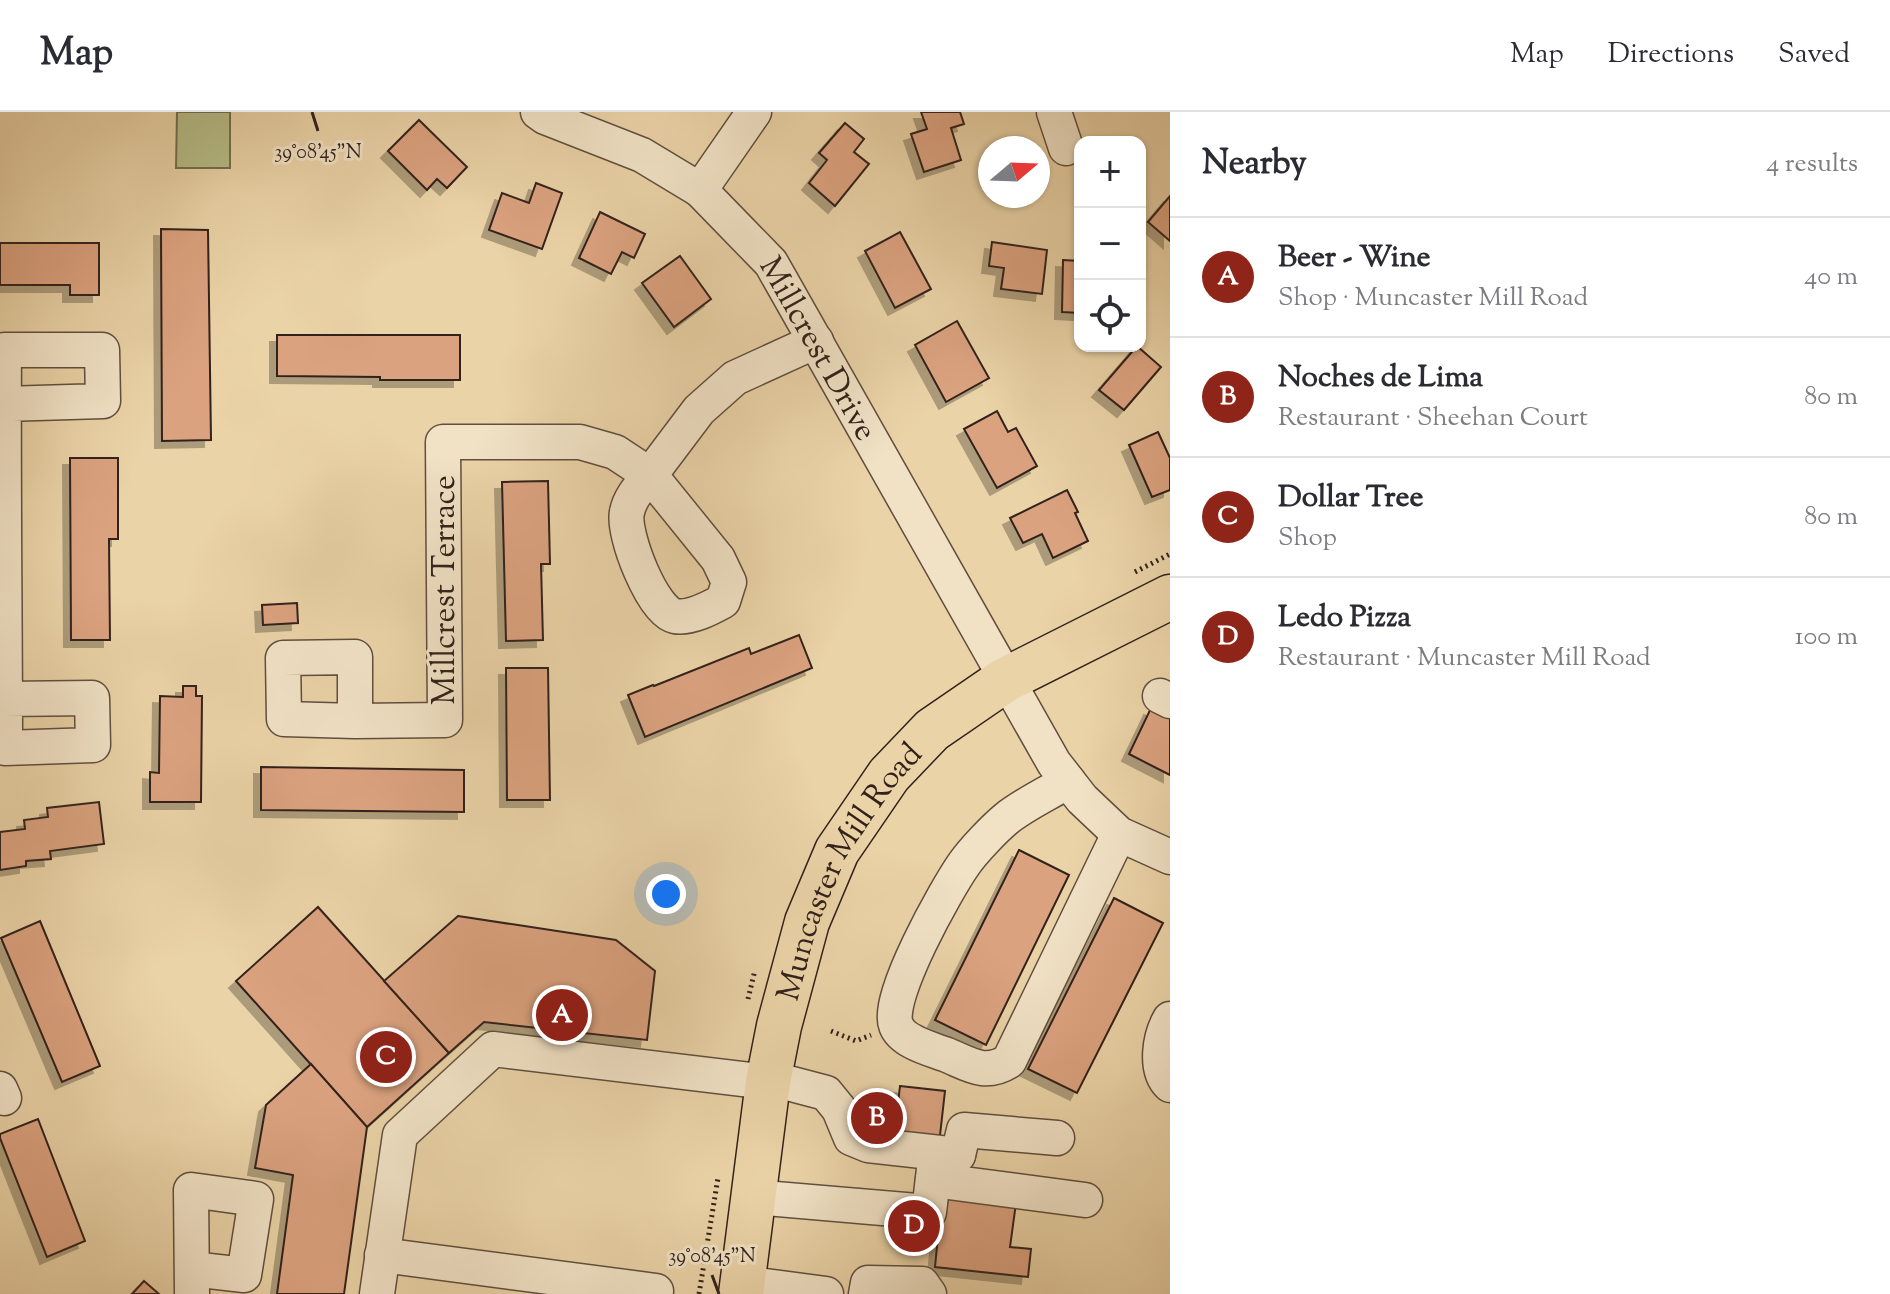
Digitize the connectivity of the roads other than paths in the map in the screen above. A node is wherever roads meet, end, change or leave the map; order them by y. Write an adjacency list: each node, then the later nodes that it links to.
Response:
1 (538, 112): 5 (street, Millcrest Drive)
2 (754, 112): 5 (street)
3 (1054, 112): 4 (street)
4 (1066, 148)
5 (700, 190): 6 (street, Millcrest Drive)
6 (816, 341): 10 (street, Millcrest Drive); 12 (street, Millcrest Terrace)
7 (4, 404): 9 (street)
8 (1170, 597): 10 (main road, Muncaster Mill Road)
9 (3, 630): 11 (street)
10 (1005, 680): 13 (street, Millcrest Drive); 17 (main road, Muncaster Mill Road)
11 (5, 699)
12 (355, 721)
13 (1068, 781): 14 (street, Millcrest Drive); 14 (street)
14 (1119, 834): 15 (street, Millcrest Drive)
15 (1170, 857)
16 (1170, 1019): 18 (street)
17 (769, 1080): 20 (street); 22 (main road, Muncaster Mill Road); 24 (street)
18 (1170, 1085)
19 (1057, 1138): 20 (street)
20 (958, 1155): 21 (street)
21 (933, 1180): 22 (street); 23 (street)
22 (753, 1197): 25 (main road, Muncaster Mill Road)
23 (1085, 1200)
24 (382, 1255): 26 (street); 27 (street)
25 (741, 1288): 28 (street)
26 (656, 1291)
27 (377, 1294)
28 (826, 1294)
29 (866, 1294): 30 (street)
30 (929, 1294)

